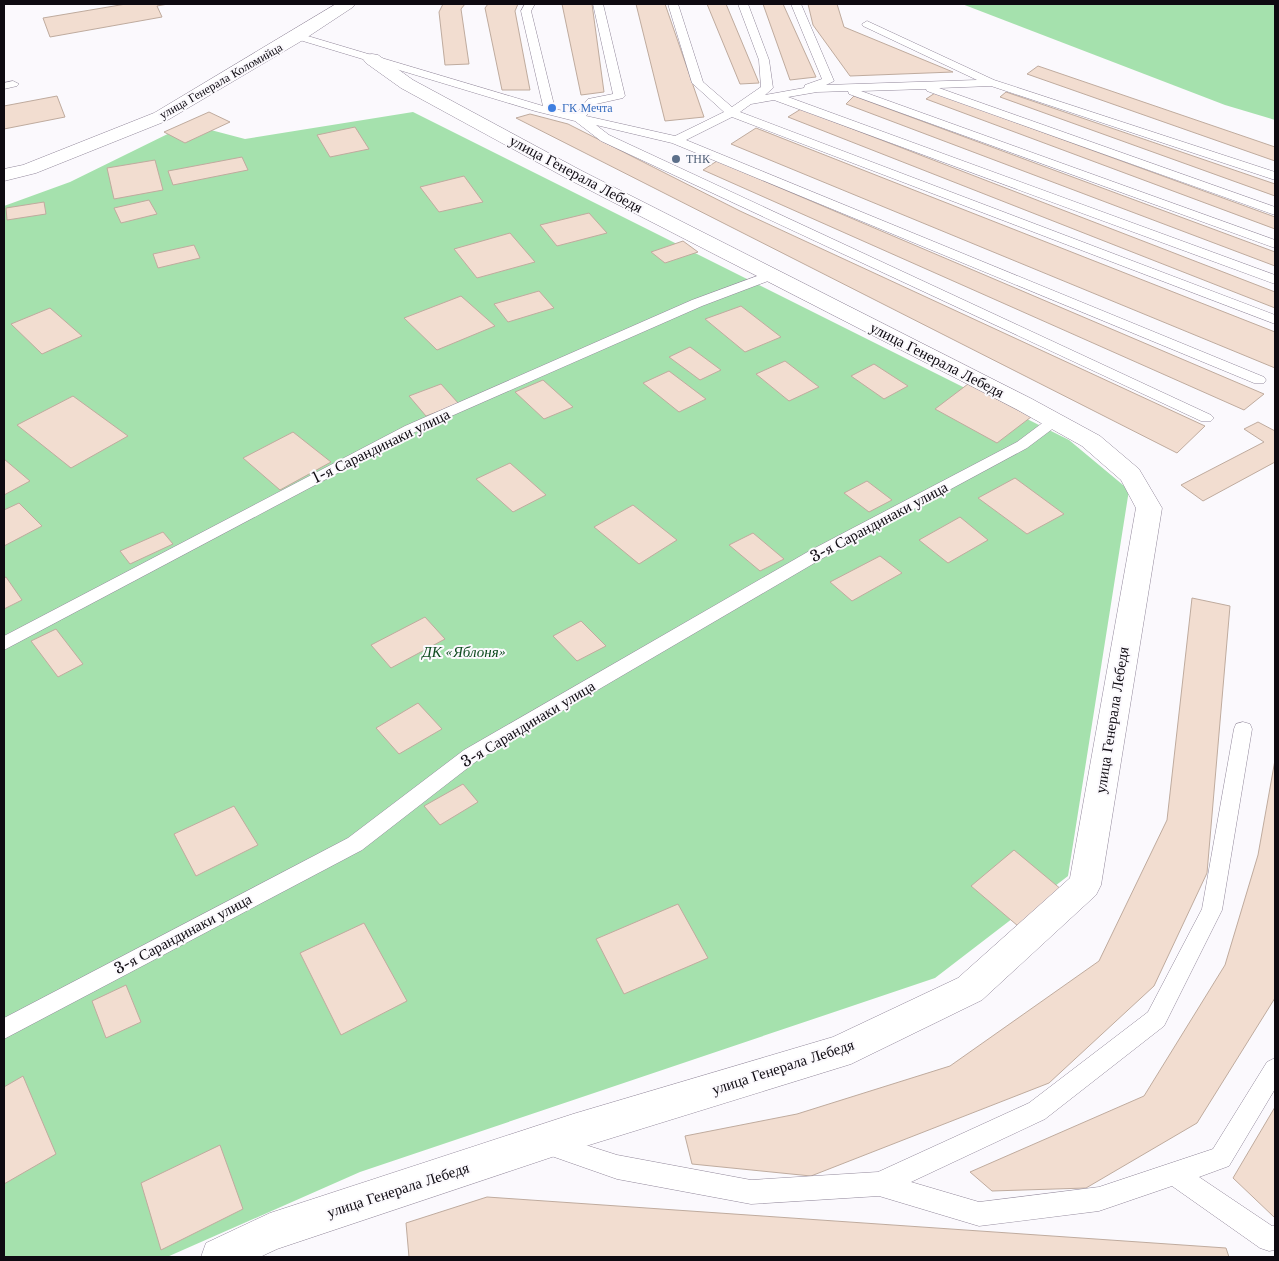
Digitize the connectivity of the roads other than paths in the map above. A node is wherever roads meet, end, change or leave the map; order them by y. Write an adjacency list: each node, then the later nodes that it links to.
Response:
1 (347, 4): 8 (street, улица Генерала Коломийца)
2 (530, 4): 16 (lane)
3 (598, 4): 18 (lane)
4 (673, 4): 17 (lane)
5 (743, 4): 15 (lane)
6 (796, 4): 13 (lane)
7 (867, 24): 10 (lane)
8 (297, 36): 9 (lane); 20 (street, улица Генерала Коломийца)
9 (372, 58): 16 (lane); 24 (street, улица Генерала Лебедя)
10 (992, 84): 11 (lane); 21 (lane)
11 (922, 86): 12 (lane); 22 (lane)
12 (843, 88): 13 (lane); 23 (lane)
13 (790, 94): 14 (lane)
14 (775, 96): 15 (lane); 25 (lane)
15 (748, 101): 17 (lane)
16 (550, 111): 18 (lane)
17 (732, 113): 19 (lane); 26 (lane)
18 (579, 118): 19 (lane); 28 (lane)
19 (676, 140): 27 (lane)
20 (4, 175)
21 (1275, 176)
22 (1275, 210)
23 (1275, 244)
24 (771, 275): 29 (street, улица Генерала Лебедя); 30 (lane, 1-я Сарандинаки улица)
25 (1275, 280)
26 (1275, 320)
27 (1259, 380)
28 (1206, 418)
29 (1054, 421): 32 (lane, 3-я Сарандинаки улица); 34 (street, улица Генерала Лебедя)
30 (4, 644)
31 (1244, 729): 36 (lane)
32 (4, 1029)
33 (1275, 1069): 35 (lane)
34 (543, 1142): 36 (lane); 38 (street, улица Генерала Лебедя)
35 (1174, 1174): 36 (lane); 37 (lane)
36 (878, 1184)
37 (1275, 1238)
38 (220, 1257)

